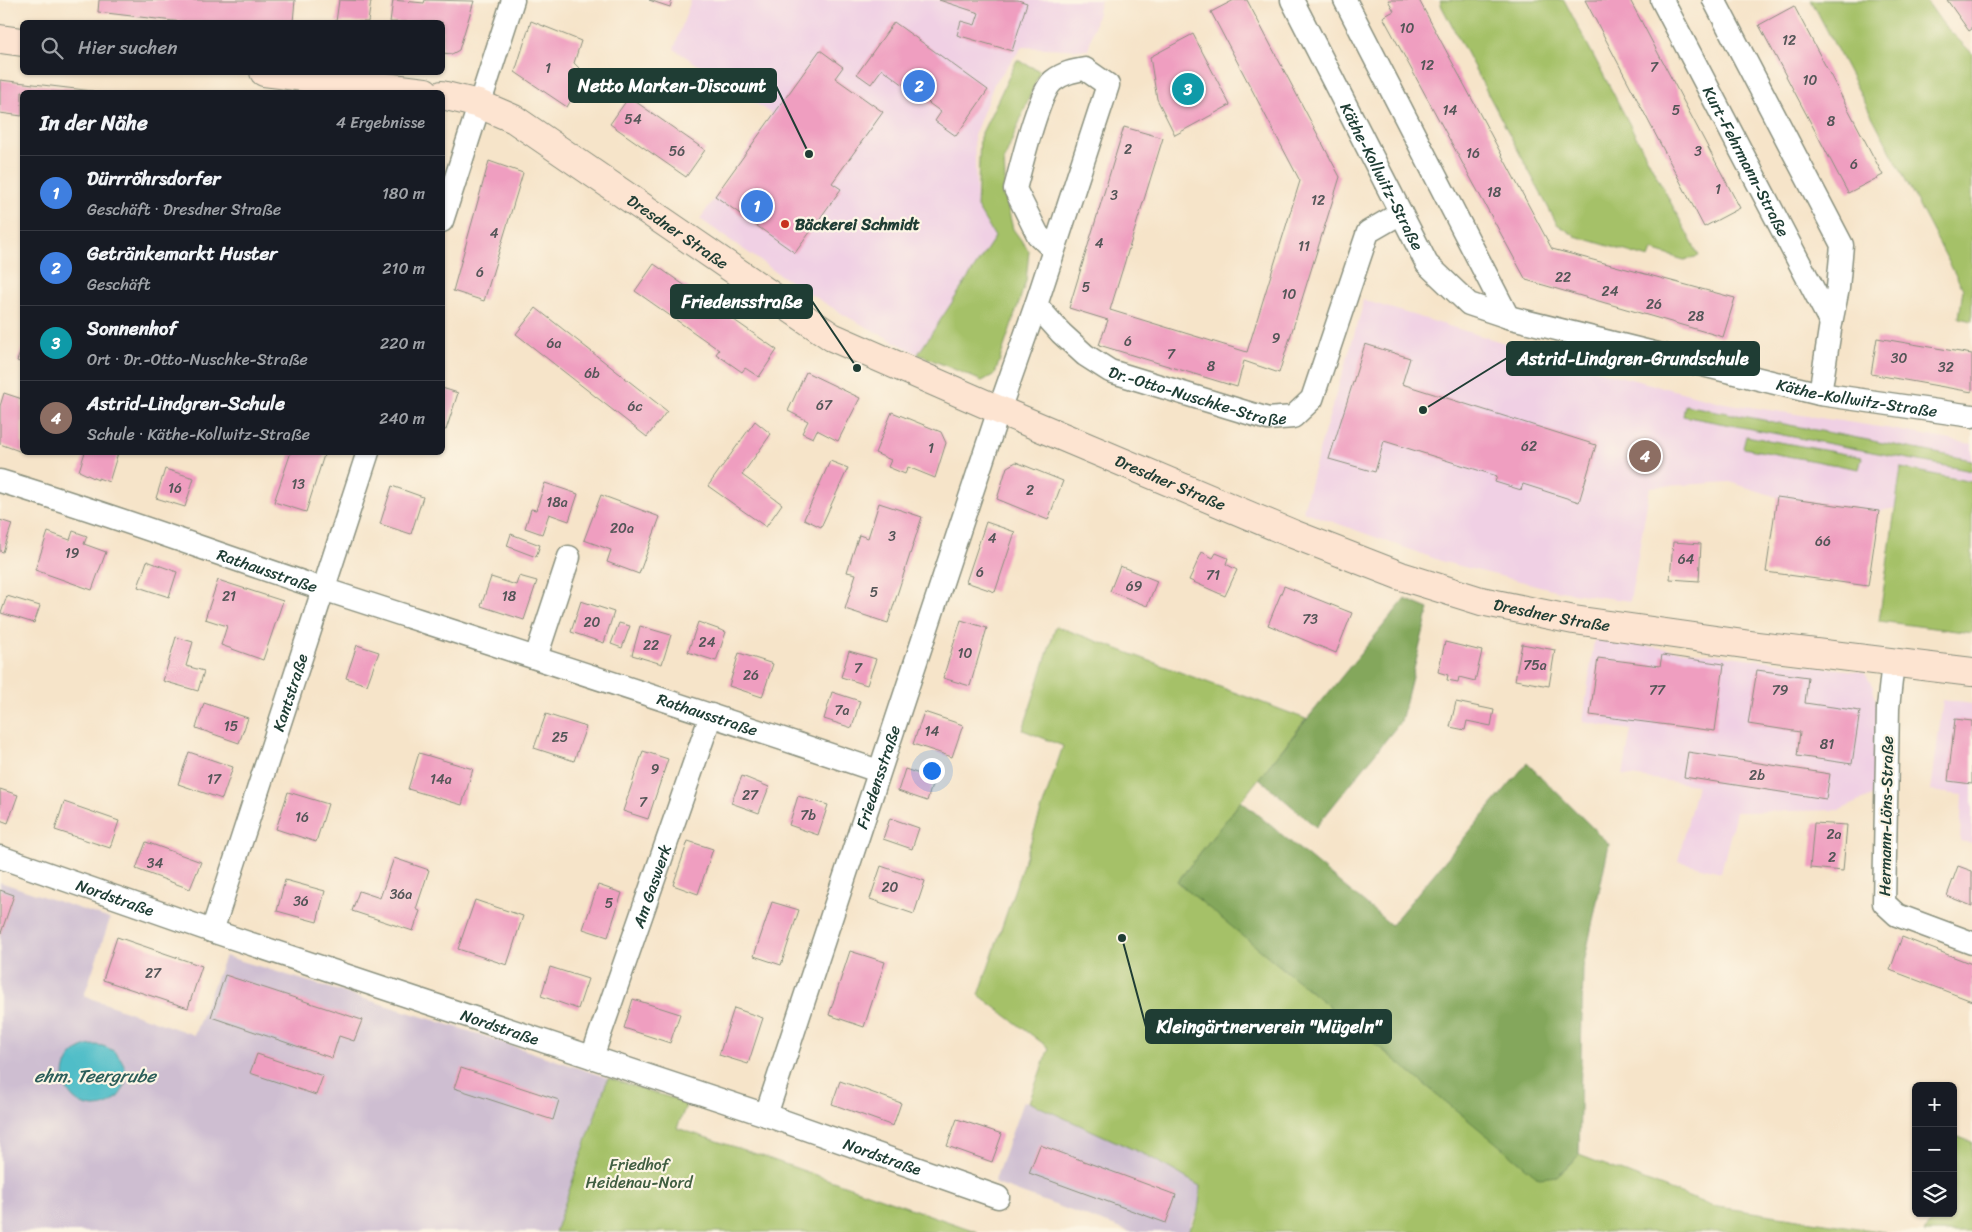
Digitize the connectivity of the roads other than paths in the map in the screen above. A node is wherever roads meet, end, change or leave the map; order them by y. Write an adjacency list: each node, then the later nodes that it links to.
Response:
1 (513, 0): 11 (street)
2 (1292, 0): 13 (street, Käthe-Kollwitz-Straße)
3 (1345, 0): 16 (street)
4 (1662, 0): 17 (street, Kurt-Fehrmann-Straße)
5 (1714, 0): 17 (street)
6 (0, 40): 7 (street)
7 (20, 42)
8 (288, 75): 9 (street)
9 (409, 90)
10 (445, 96): 11 (street, Dresdner Straße)
11 (479, 104): 12 (street); 19 (street, Dresdner Straße)
12 (445, 211)
13 (1401, 213): 15 (street, Dr.-Otto-Nuschke-Straße); 16 (street, Käthe-Kollwitz-Straße)
14 (1054, 250): 14 (street); 15 (street)
15 (1036, 305): 19 (street)
16 (1508, 317): 18 (street, Käthe-Kollwitz-Straße)
17 (1831, 323): 18 (street)
18 (1820, 394): 20 (street, Käthe-Kollwitz-Straße)
19 (998, 410): 26 (street, Dresdner Straße); 29 (street, Friedensstraße)
20 (1972, 416)
21 (367, 455): 24 (street, Kantstraße)
22 (0, 481): 24 (street, Rathausstraße)
23 (569, 557): 25 (street)
24 (324, 589): 25 (street, Rathausstraße); 31 (street, Kantstraße)
25 (536, 657): 28 (street, Rathausstraße)
26 (1893, 662): 27 (street, Dresdner Straße); 32 (street, Hermann-Löns-Straße)
27 (1972, 672)
28 (711, 715): 29 (street, Rathausstraße); 33 (street, Am Gaswerk)
29 (878, 771): 34 (street, Friedensstraße)
30 (0, 857): 31 (street, Nordstraße)
31 (212, 931): 33 (street, Nordstraße)
32 (1972, 943)
33 (592, 1057): 34 (street, Nordstraße)
34 (766, 1115): 35 (street, Nordstraße)
35 (998, 1197)

